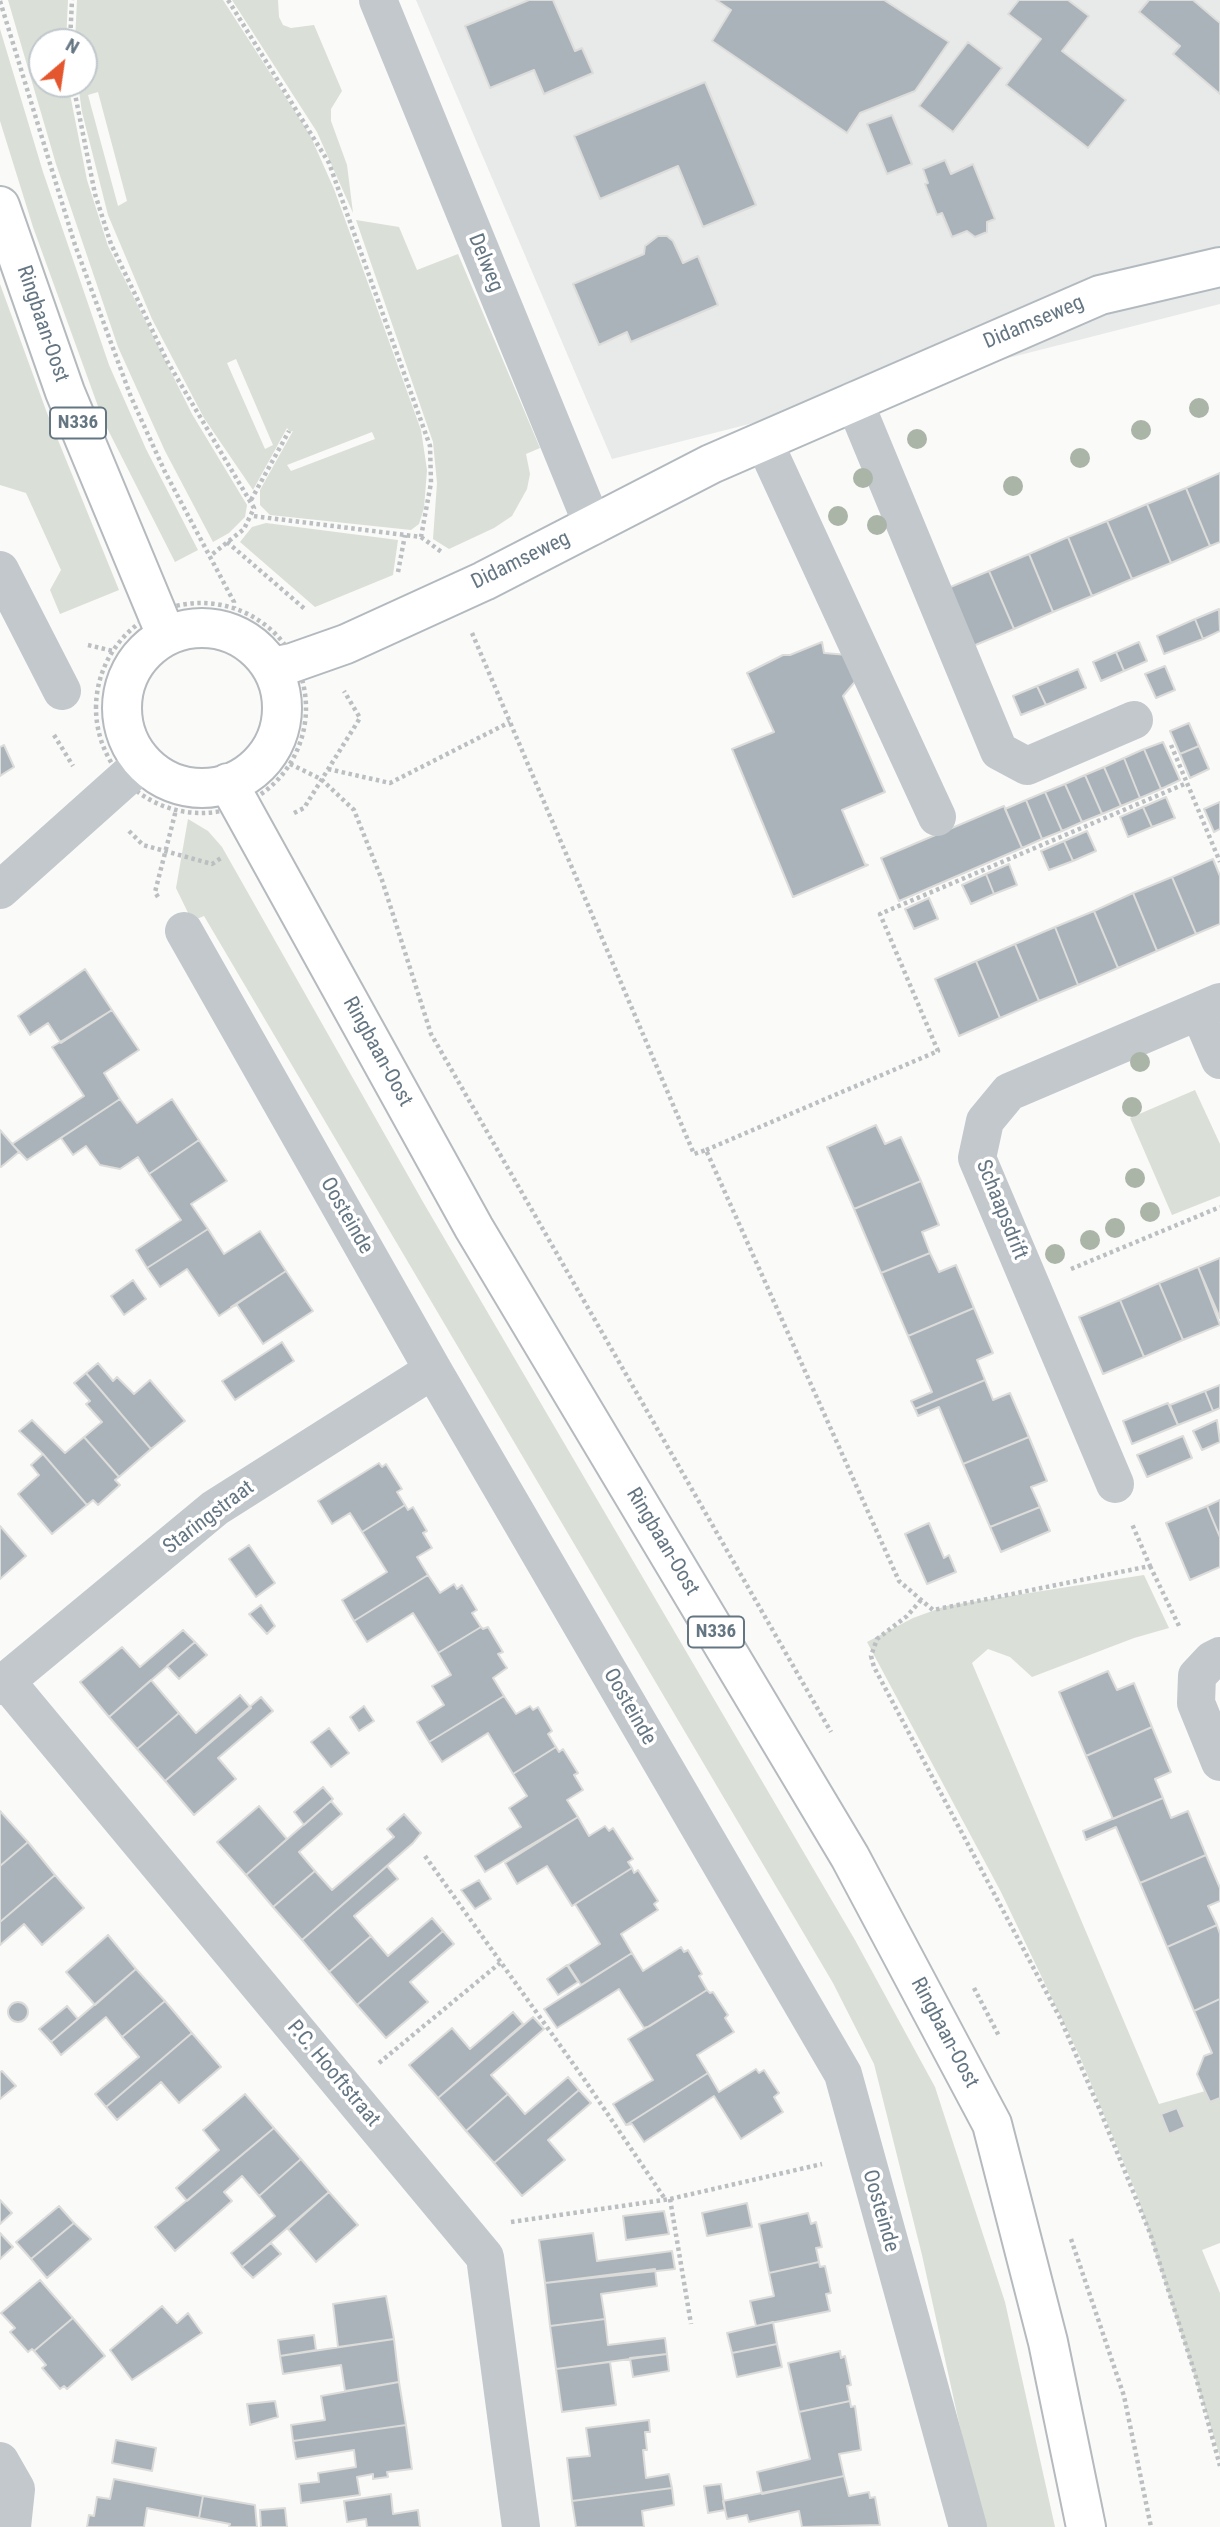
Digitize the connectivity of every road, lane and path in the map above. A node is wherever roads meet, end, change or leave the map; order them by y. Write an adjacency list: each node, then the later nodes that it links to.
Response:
1 (72, 0): 5 (path)
2 (228, 0): 13 (path)
3 (378, 0): 14 (street, Delweg)
4 (0, 1): 15 (path)
5 (71, 28)
6 (76, 98): 12 (path)
7 (0, 206): 19 (main road, Ringbaan-Oost / N336)
8 (1220, 267): 9 (main road, Didamseweg)
9 (854, 401): 11 (main road, Didamseweg); 22 (street)
10 (289, 431): 12 (path)
11 (764, 442): 14 (main road, Didamseweg); 28 (street)
12 (250, 501): 13 (path)
13 (253, 516): 15 (path)
14 (593, 526): 17 (main road, Didamseweg)
15 (210, 556): 18 (path)
16 (0, 570): 21 (street)
17 (452, 595): 20 (main road, Didamseweg); 23 (path)
18 (234, 608): 19 (path); 20 (path)
19 (160, 624): 20 (main road); 25 (main road); 25 (path)
20 (284, 664): 26 (main road); 26 (path)
21 (62, 691)
22 (1134, 720)
23 (510, 722): 24 (path); 34 (path)
24 (328, 769)
25 (133, 772): 26 (main road); 27 (path); 30 (street)
26 (235, 795): 27 (path); 56 (main road, Ringbaan-Oost / N336)
27 (176, 810): 31 (path)
28 (937, 817)
29 (1220, 862): 34 (path)
30 (0, 890)
31 (184, 930): 37 (street, Oosteinde)
32 (1209, 1006): 33 (street, Schaapsdrift); 36 (street, Schaapsdrift)
33 (1220, 1060)
34 (706, 1150): 40 (path)
35 (1220, 1208): 36 (path)
36 (1032, 1286): 38 (street, Schaapsdrift)
37 (433, 1370): 42 (street, Staringstraat); 47 (street, Oosteinde)
38 (1115, 1484): 39 (path)
39 (1150, 1566): 40 (path); 41 (path)
40 (921, 1600): 52 (path)
41 (1211, 1664): 43 (street)
42 (3, 1684): 46 (street, P.C. Hooftstraat)
43 (1220, 1762)
44 (425, 1856): 45 (path)
45 (500, 1963): 46 (path); 48 (path)
46 (346, 2090): 49 (street, P.C. Hooftstraat)
47 (864, 2154): 48 (path); 55 (street, Oosteinde)
48 (668, 2199): 49 (path); 50 (path)
49 (461, 2229): 54 (street, P.C. Hooftstraat)
50 (691, 2324)
51 (0, 2461): 53 (street)
52 (1220, 2466)
53 (12, 2527)
54 (521, 2527)
55 (968, 2527)
56 (1086, 2527)

